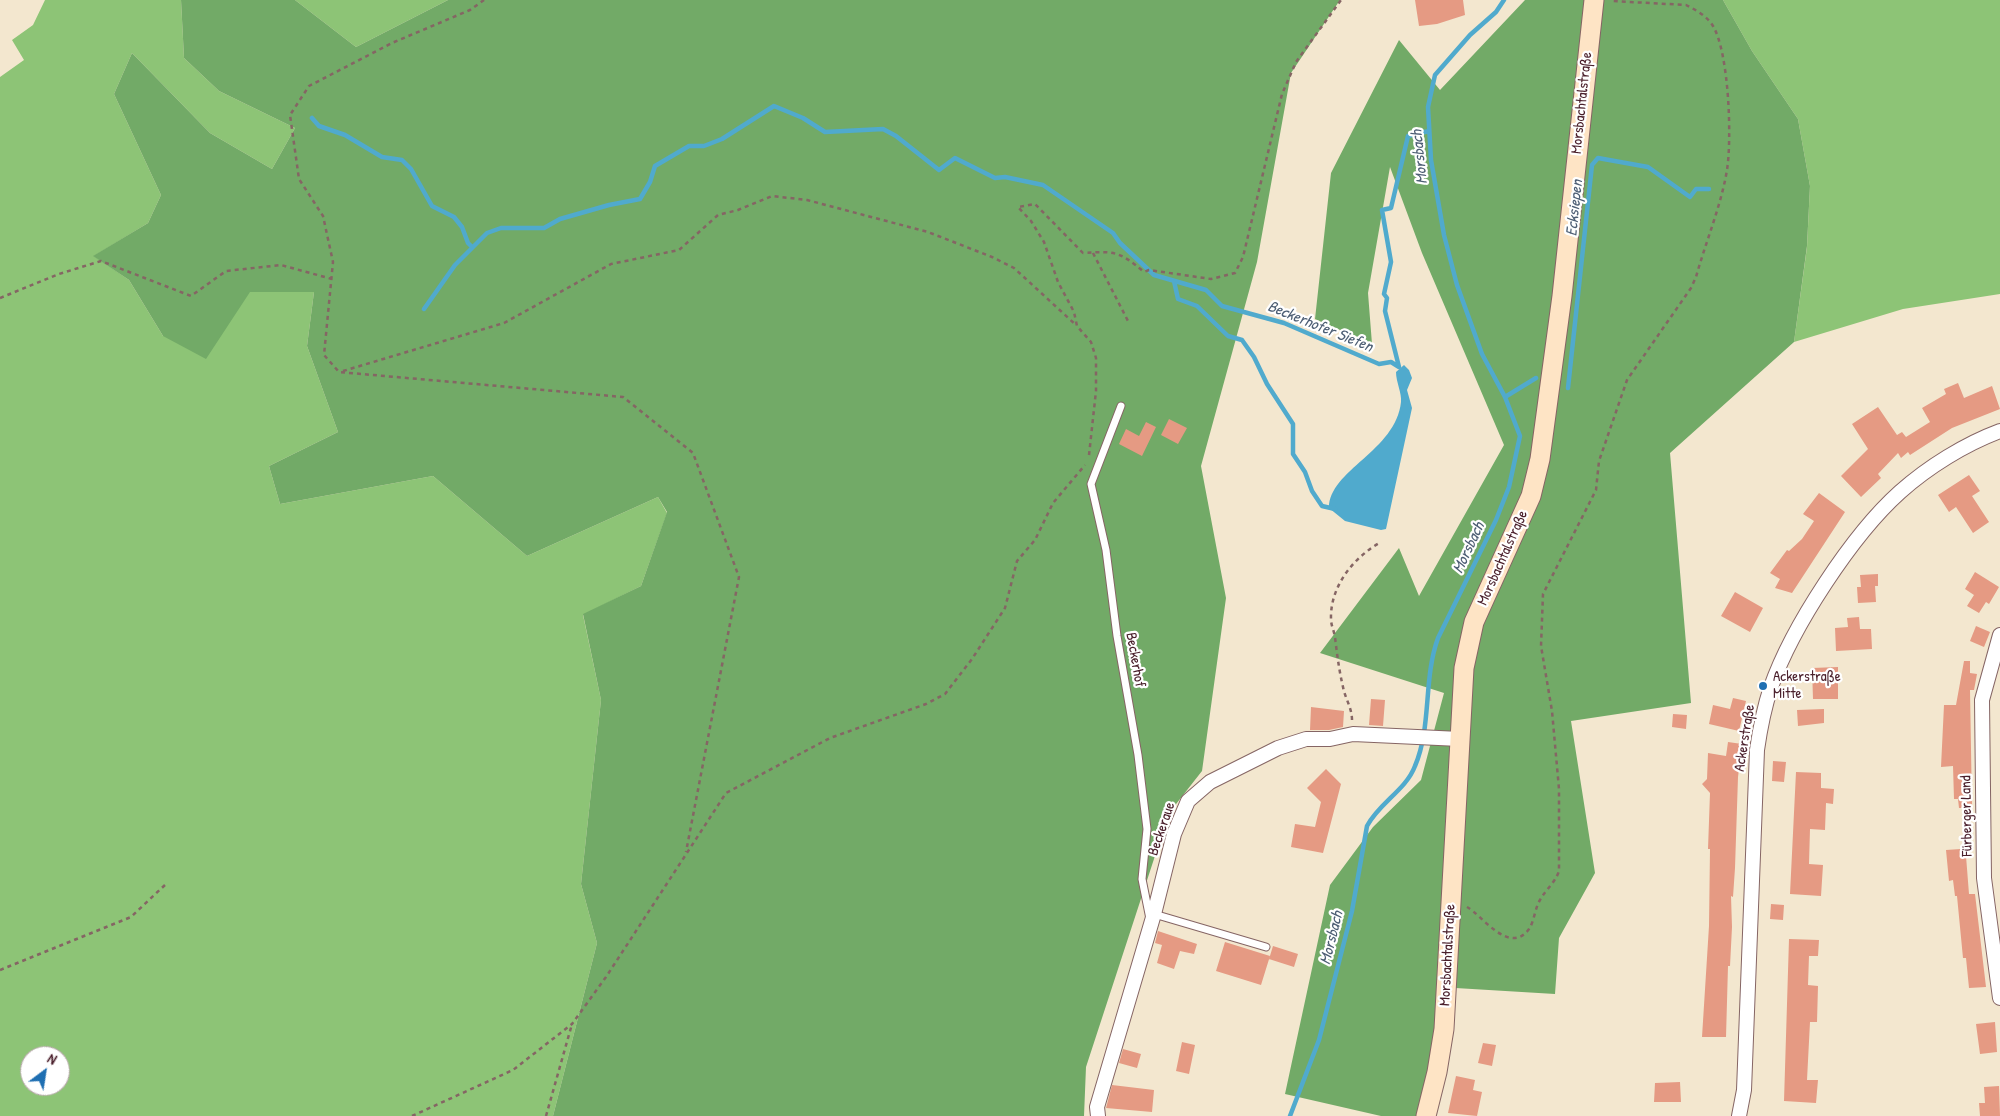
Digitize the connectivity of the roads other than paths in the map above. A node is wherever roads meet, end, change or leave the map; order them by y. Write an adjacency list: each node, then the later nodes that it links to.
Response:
1 (1594, 0): 5 (main road, Morsbachtalstraße)
2 (1121, 406): 6 (lane, Beckerhof)
3 (2000, 431): 11 (street, Ackerstraße)
4 (2000, 635): 8 (street, Fürberger Land)
5 (1460, 739): 6 (street, Beckeraue); 10 (main road, Morsbachtalstraße)
6 (1153, 919): 7 (lane); 9 (street, Beckeraue)
7 (1266, 947)
8 (2000, 998)
9 (1098, 1116)
10 (1426, 1116)
11 (1739, 1116)

